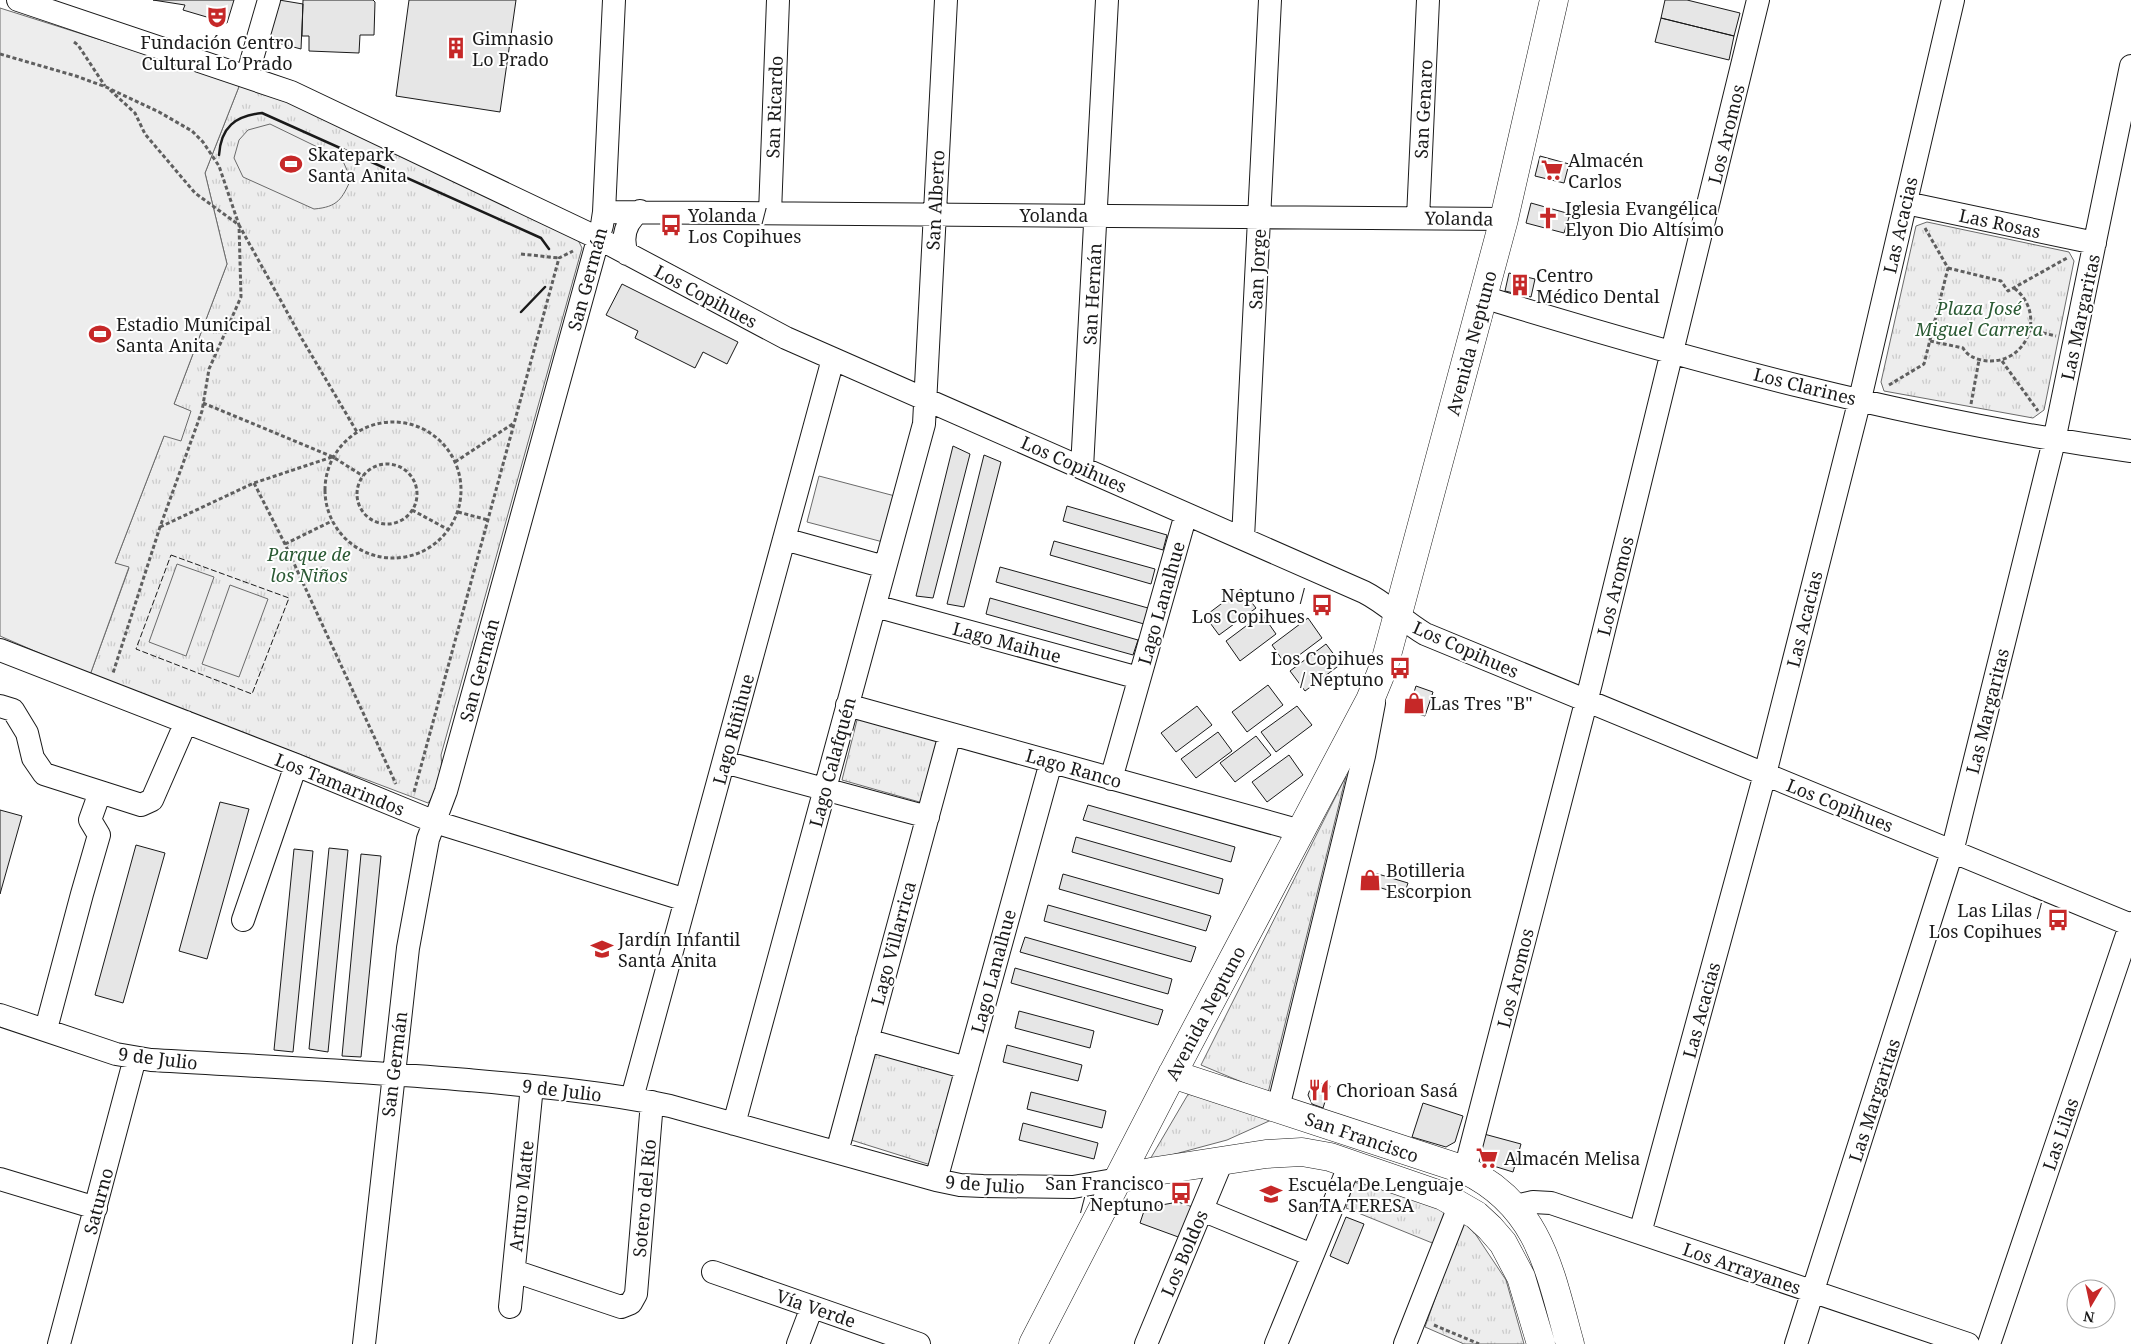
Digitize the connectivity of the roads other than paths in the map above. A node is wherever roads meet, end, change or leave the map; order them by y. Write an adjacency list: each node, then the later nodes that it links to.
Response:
1 (18, 0): 13 (street, Los Copihues)
2 (270, 0): 13 (street)
3 (614, 0): 16 (street, San Germán)
4 (778, 0): 17 (street, San Ricardo)
5 (946, 0): 18 (street, San Alberto)
6 (1107, 0): 19 (street, San Hernán)
7 (1270, 0): 20 (street, San Jorge)
8 (1428, 0): 21 (street, San Genaro)
9 (1554, 0): 22 (main road, Avenida Neptuno)
10 (1758, 0): 27 (street, Los Aromos)
11 (1953, 0): 14 (street, Las Acacias)
12 (2131, 66): 24 (street, Las Margaritas)
13 (247, 76): 23 (street, Los Copihues)
14 (1914, 204): 24 (street, Las Rosas); 30 (street, Las Acacias)
15 (640, 211): 16 (street, Yolanda); 17 (street, Yolanda); 25 (street)
16 (604, 212): 23 (street, San Germán)
17 (770, 213): 18 (street, Yolanda)
18 (934, 214): 19 (street, Yolanda); 29 (street, San Alberto)
19 (1097, 216): 20 (street, Yolanda); 33 (street, San Hernán)
20 (1260, 217): 21 (street, Yolanda); 35 (street, San Jorge)
21 (1418, 218): 22 (street, Yolanda)
22 (1504, 219): 26 (main road, Avenida Neptuno)
23 (591, 234): 25 (street, Los Copihues); 56 (street, San Germán)
24 (2087, 242): 31 (street, Las Margaritas)
25 (627, 254): 28 (street, Los Copihues)
26 (1483, 297): 27 (street, Los Clarines); 39 (main road, Avenida Neptuno)
27 (1673, 352): 30 (street, Los Clarines); 43 (street, Los Aromos)
28 (833, 359): 29 (street, Los Copihues); 36 (street, Lago Riñihue)
29 (925, 399): 33 (street, Los Copihues); 37 (street, Lago Calafquén)
30 (1860, 399): 31 (street, Los Clarines); 51 (street, Las Acacias)
31 (2054, 441): 32 (street, Los Clarines); 58 (street, Las Margaritas)
32 (2131, 451)
33 (1082, 468): 34 (street, Los Copihues)
34 (1186, 514): 35 (street, Los Copihues); 41 (street, Lago Lanalhue)
35 (1243, 538): 39 (street, Los Copihues)
36 (784, 539): 37 (street); 48 (street, Lago Riñihue)
37 (885, 567): 38 (street, Lago Calafquén)
38 (874, 606): 41 (street, Lago Maihue); 44 (street, Lago Calafquén)
39 (1399, 616): 42 (main road, Avenida Neptuno); 43 (street, Los Copihues)
40 (0, 650): 46 (street, Los Tamarindos)
41 (1139, 678): 52 (street, Lago Lanalhue)
42 (1378, 683): 57 (main road, Avenida Neptuno); 71 (street, Avenida Neptuno)
43 (1587, 701): 51 (street, Los Copihues); 76 (street, Los Aromos)
44 (848, 705): 47 (street, Lago Ranco); 53 (street, Lago Calafquén)
45 (0, 706): 54 (street)
46 (186, 722): 50 (street, Los Tamarindos); 54 (street)
47 (950, 734): 49 (street, Lago Ranco); 55 (street, Lago Villarrica)
48 (724, 762): 53 (street); 59 (street, Lago Riñihue)
49 (1051, 762): 52 (street, Lago Ranco); 66 (street, Lago Lanalhue)
50 (296, 765): 56 (street, Los Tamarindos); 60 (street)
51 (1765, 774): 58 (street, Los Copihues); 84 (street, Las Acacias)
52 (1111, 778): 57 (street, Lago Ranco)
53 (825, 789): 55 (street); 72 (street, Lago Calafquén)
54 (100, 792): 63 (street)
55 (928, 817): 64 (street, Lago Villarrica)
56 (435, 822): 59 (street, Los Tamarindos); 67 (street, San Germán)
57 (1302, 831): 68 (main road, Avenida Neptuno)
58 (1952, 852): 61 (street, Los Copihues); 88 (street, Las Margaritas)
59 (686, 900): 70 (street, Lago Riñihue)
60 (243, 920)
61 (2131, 924): 103 (street, Las Lilas)
62 (0, 1015): 63 (street, 9 de Julio)
63 (46, 1030): 65 (street, 9 de Julio)
64 (867, 1040): 66 (street); 73 (street, Lago Villarrica)
65 (135, 1058): 67 (street, 9 de Julio); 82 (street, Saturno)
66 (967, 1068): 78 (street, Lago Lanalhue)
67 (393, 1074): 69 (street, 9 de Julio); 92 (street, San Germán)
68 (1172, 1074): 71 (main road, San Francisco); 79 (main road, Avenida Neptuno)
69 (532, 1086): 70 (street, 9 de Julio); 86 (street, Arturo Matte)
70 (642, 1100): 72 (street, 9 de Julio); 86 (street, Sotero del Río)
71 (1278, 1108): 76 (main road, San Francisco)
72 (734, 1124): 73 (street, 9 de Julio)
73 (836, 1152): 78 (street, 9 de Julio)
74 (1222, 1161): 75 (main road, San Francisco); 79 (main road, San Francisco); 83 (street, Los Boldos)
75 (1350, 1164): 80 (main road, San Francisco); 85 (street)
76 (1465, 1170): 81 (main road, San Francisco)
77 (0, 1179): 82 (street)
78 (936, 1180): 79 (street, 9 de Julio)
79 (1119, 1180): 95 (main road, Avenida Neptuno)
80 (1460, 1204): 98 (street); 99 (main road, San Francisco)
81 (1516, 1206): 84 (street, Los Arrayanes); 100 (main road, San Francisco)
82 (96, 1208): 91 (street, Saturno)
83 (1202, 1210): 85 (street); 96 (street, Los Boldos)
84 (1640, 1233): 88 (street, Los Arrayanes)
85 (1312, 1255): 97 (street)
86 (514, 1271): 89 (street, Arturo Matte)
87 (713, 1272): 90 (street, Vía Verde)
88 (1813, 1292): 101 (street, Las Margaritas); 102 (street, Los Arrayanes)
89 (510, 1307)
90 (812, 1307): 93 (street); 94 (street, Vía Verde)
91 (59, 1344)
92 (364, 1344)
93 (798, 1344)
94 (919, 1344)
95 (1033, 1344)
96 (1146, 1344)
97 (1276, 1344)
98 (1405, 1344)
99 (1540, 1344)
100 (1570, 1344)
101 (1796, 1344)
102 (1968, 1344)
103 (1989, 1344)

